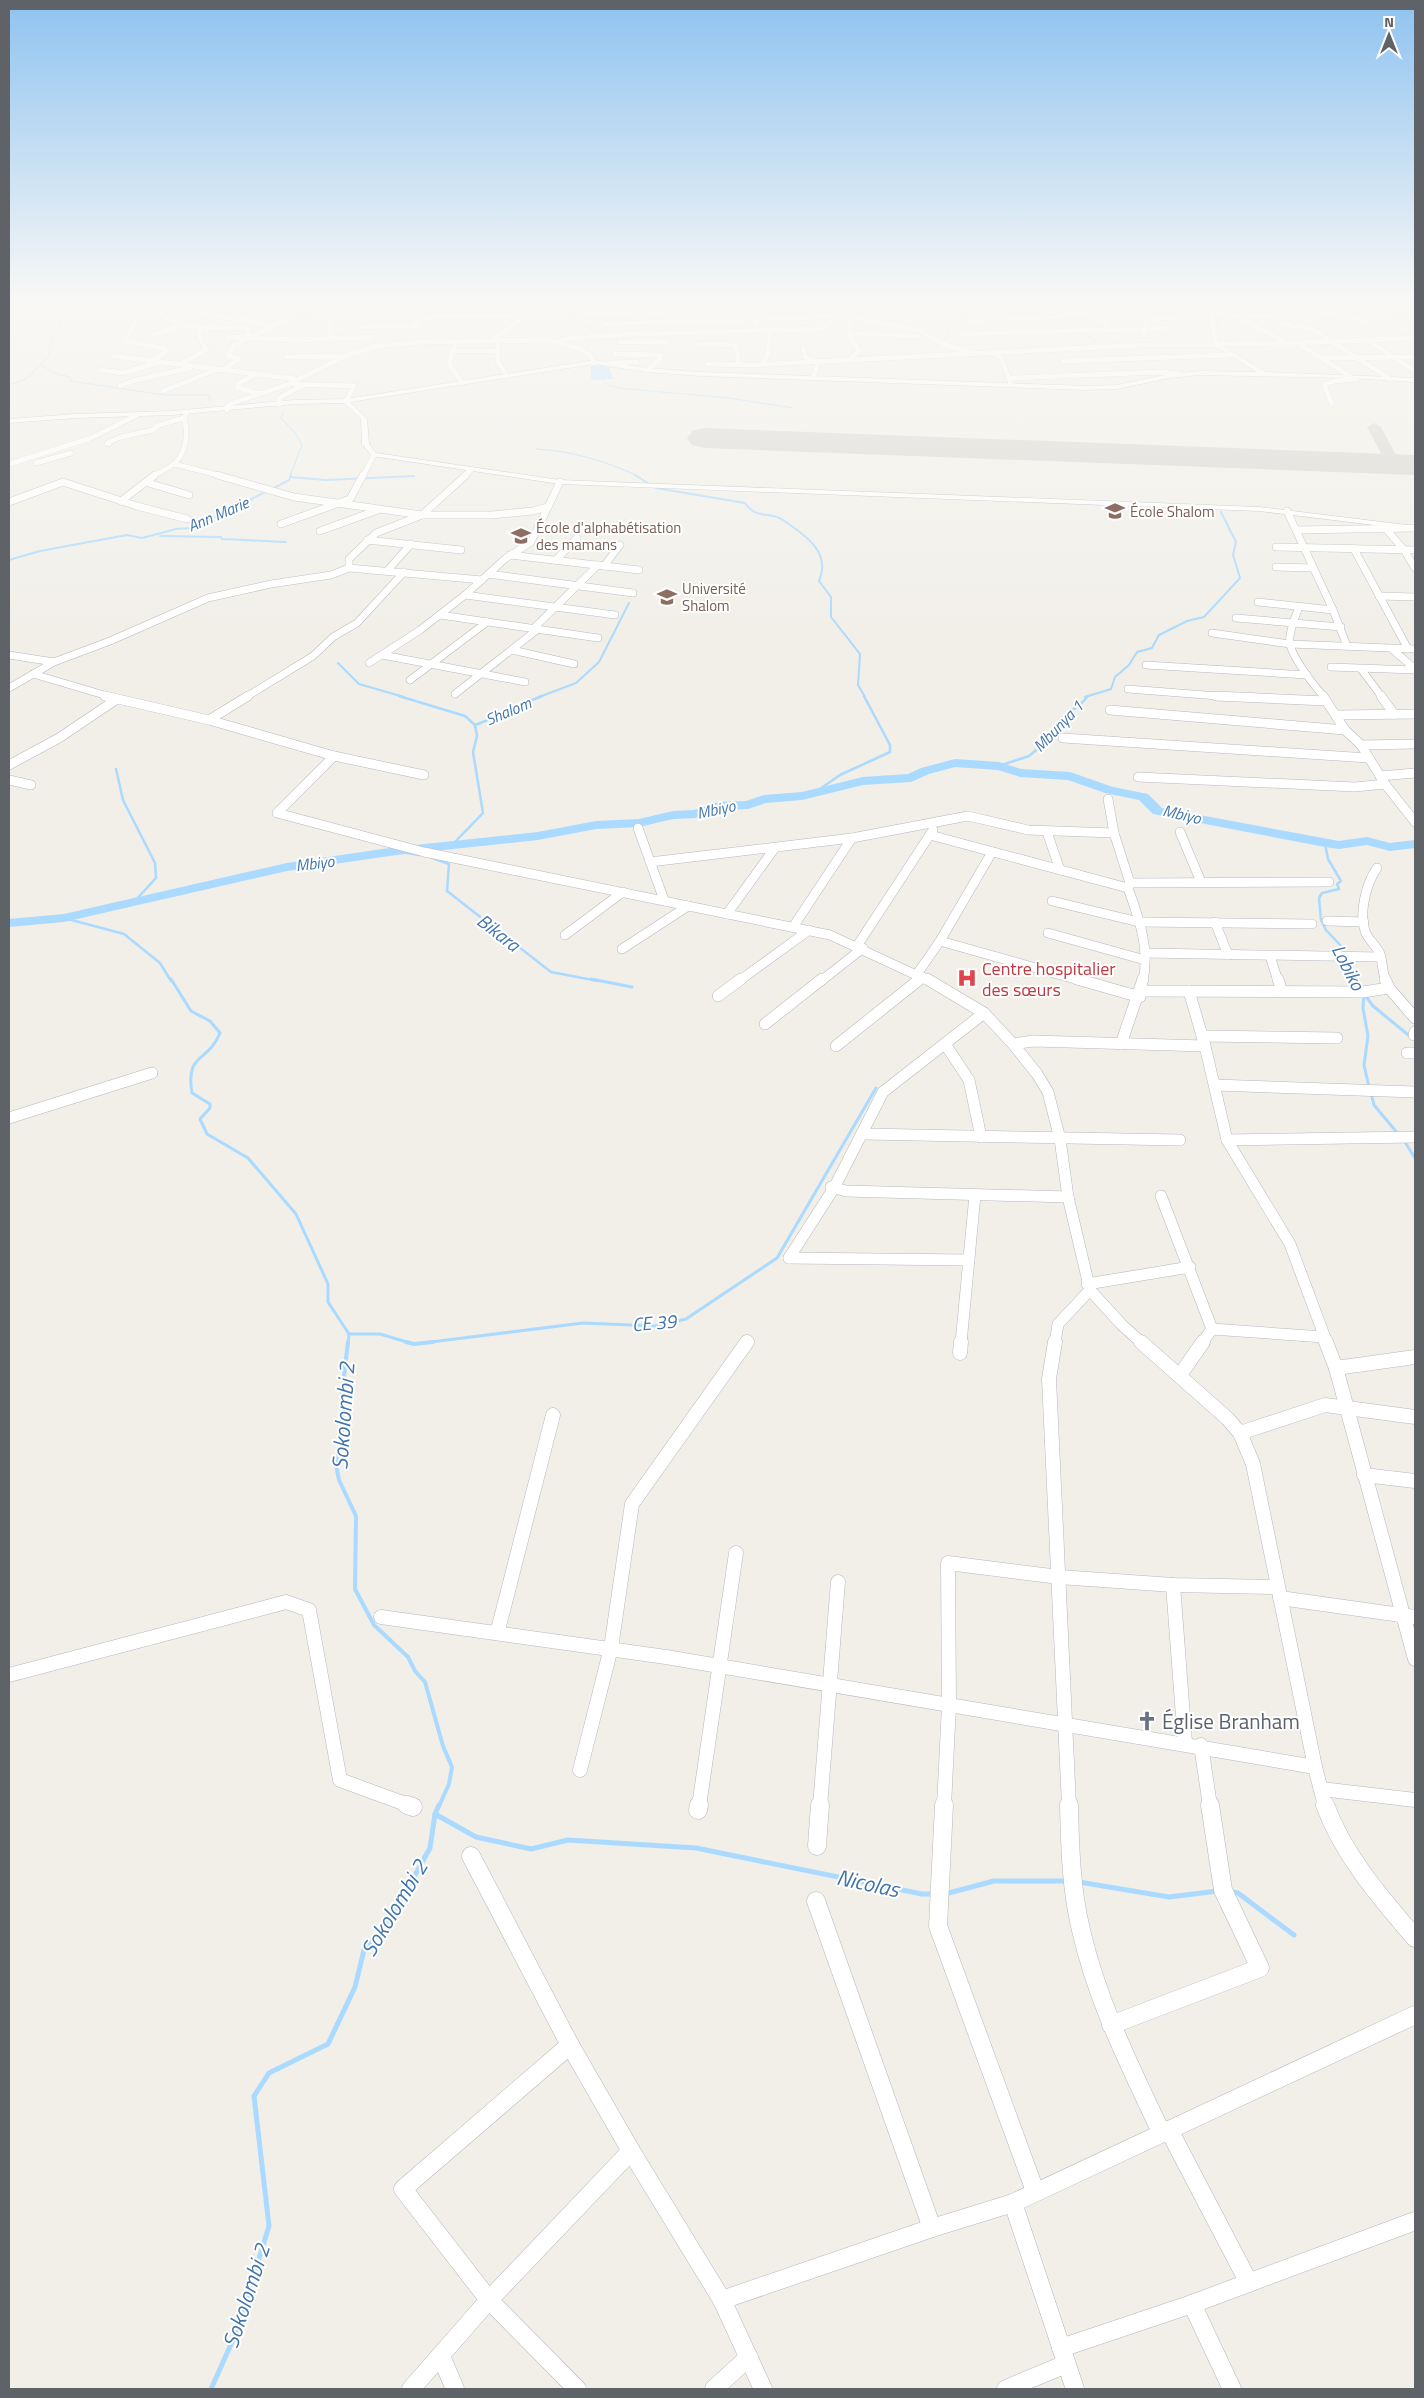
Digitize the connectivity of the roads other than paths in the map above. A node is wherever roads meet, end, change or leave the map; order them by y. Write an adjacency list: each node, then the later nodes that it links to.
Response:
1 (194, 414): 4 (street)
2 (360, 414): 8 (street)
3 (137, 415): 4 (street); 5 (street); 9 (street)
4 (185, 415): 6 (street); 10 (street)
5 (9, 421)
6 (109, 444)
7 (71, 453): 11 (street)
8 (374, 455): 12 (street); 18 (street)
9 (9, 464)
10 (174, 464): 14 (street); 18 (street)
11 (9, 469)
12 (472, 469): 13 (street); 22 (street)
13 (560, 482): 19 (street); 21 (street)
14 (148, 483): 15 (street); 16 (street)
15 (189, 495)
16 (121, 500): 17 (street); 23 (street)
17 (9, 502)
18 (340, 503): 20 (street); 24 (street)
19 (548, 507): 22 (street); 39 (street)
20 (380, 509): 22 (street); 28 (street)
21 (1287, 511): 25 (street); 26 (street)
22 (422, 516): 30 (street)
23 (187, 519)
24 (281, 524)
25 (1415, 528): 27 (street)
26 (1296, 530): 27 (street); 34 (street)
27 (1387, 530): 37 (street)
28 (320, 531)
29 (576, 538): 40 (street)
30 (367, 540): 31 (street); 43 (street)
31 (411, 544): 36 (street); 47 (street)
32 (620, 544): 41 (street)
33 (1276, 547): 34 (street)
34 (1304, 549): 35 (street); 44 (street)
35 (1354, 549): 37 (street); 54 (street)
36 (461, 550)
37 (1404, 550): 38 (street); 45 (street)
38 (1415, 550)
39 (510, 555): 40 (street); 49 (street)
40 (556, 560): 41 (street)
41 (601, 566): 46 (street); 51 (street)
42 (1276, 567): 44 (street)
43 (349, 568): 47 (street); 76 (street)
44 (1313, 568): 59 (street)
45 (1415, 568)
46 (638, 570)
47 (387, 571): 48 (street)
48 (404, 572): 50 (street); 98 (street)
49 (488, 574): 50 (street); 51 (street)
50 (482, 580): 53 (street)
51 (579, 586): 52 (street); 57 (street)
52 (633, 593)
53 (465, 594): 57 (street); 60 (street)
54 (1378, 596): 55 (street); 72 (street)
55 (1415, 597)
56 (1258, 602): 58 (street)
57 (557, 607): 61 (street); 66 (street)
58 (1299, 608): 59 (street); 64 (street)
59 (1333, 610): 65 (street)
60 (440, 615): 63 (street); 74 (street)
61 (615, 615)
62 (1236, 618): 64 (street)
63 (487, 622): 66 (street); 78 (street)
64 (1293, 623): 65 (street); 69 (street)
65 (1340, 627): 70 (street)
66 (536, 629): 68 (street); 73 (street)
67 (1212, 633): 69 (street)
68 (598, 638)
69 (1290, 644): 70 (street); 86 (street)
70 (1347, 646): 71 (street)
71 (1392, 649): 72 (street); 83 (street)
72 (1412, 649)
73 (512, 650): 79 (street); 84 (street)
74 (382, 654): 77 (street); 78 (street)
75 (9, 655): 76 (street)
76 (54, 662): 85 (street)
77 (369, 663)
78 (433, 663): 84 (street); 87 (street)
79 (574, 664)
80 (1146, 665): 86 (street)
81 (1331, 667): 82 (street)
82 (1361, 669): 83 (street); 95 (street)
83 (1415, 669)
84 (483, 672): 88 (street); 91 (street)
85 (33, 674): 89 (street); 92 (street)
86 (1307, 675): 93 (street)
87 (410, 680)
88 (525, 682)
89 (9, 688)
90 (1128, 689): 93 (street)
91 (454, 694)
92 (117, 699): 98 (street); 105 (street)
93 (1325, 701): 97 (street)
94 (1110, 710): 99 (street)
95 (1394, 714): 96 (street); 97 (street)
96 (1415, 714)
97 (1337, 715): 99 (street)
98 (209, 720): 103 (street)
99 (1346, 730): 102 (street)
100 (1063, 738): 104 (street)
101 (1415, 744): 102 (street)
102 (1361, 745): 104 (street)
103 (334, 756): 107 (street); 130 (street)
104 (1368, 758): 109 (street)
105 (9, 766)
106 (1415, 773): 109 (street)
107 (424, 775)
108 (1138, 776): 111 (street)
109 (1380, 776): 111 (street)
110 (9, 780): 112 (street)
111 (1385, 784): 115 (street)
112 (30, 785)
113 (1108, 799): 118 (street)
114 (940, 821): 117 (street); 120 (street); 121 (street)
115 (1415, 822)
116 (638, 828): 124 (street)
117 (1047, 832): 118 (street); 126 (street)
118 (1114, 832): 129 (street)
119 (1180, 832): 127 (street)
120 (930, 835): 123 (street); 145 (street)
121 (852, 838): 122 (street); 140 (street)
122 (774, 848): 124 (street); 134 (street)
123 (992, 852): 126 (street); 144 (street)
124 (650, 862): 131 (street)
125 (1377, 868): 138 (street)
126 (1060, 870): 129 (street)
127 (1202, 882): 128 (street); 129 (street)
128 (1329, 882)
129 (1129, 886): 136 (street)
130 (624, 892): 131 (street); 143 (street)
131 (664, 900): 133 (street)
132 (1052, 901): 136 (street)
133 (688, 906): 134 (street); 146 (street)
134 (727, 914): 140 (street)
135 (1327, 921): 138 (street)
136 (1139, 922): 137 (street); 149 (street)
137 (1215, 922): 139 (street); 147 (street)
138 (1364, 922): 150 (street)
139 (1312, 924)
140 (793, 927): 141 (street)
141 (809, 930): 145 (street); 156 (street)
142 (1048, 933): 149 (street)
143 (565, 935)
144 (940, 941): 151 (street); 155 (street)
145 (860, 947): 151 (street); 159 (street)
146 (622, 949)
147 (1228, 955): 148 (street); 149 (street)
148 (1270, 956): 150 (street); 154 (street)
149 (1146, 957): 155 (street)
150 (1380, 957): 152 (street)
151 (920, 976): 157 (street); 165 (street)
152 (1389, 988): 154 (street); 158 (street)
153 (1189, 991): 154 (street); 155 (street); 161 (street)
154 (1282, 992)
155 (1140, 994): 164 (street)
156 (718, 996)
157 (984, 1012): 162 (street); 163 (street)
158 (1415, 1018)
159 (765, 1024)
160 (1337, 1038): 161 (street)
161 (1204, 1041): 164 (street); 167 (street)
162 (945, 1044): 170 (street); 171 (street)
163 (1013, 1044): 164 (street); 173 (street)
164 (1121, 1044)
165 (836, 1046)
166 (152, 1073): 169 (street)
167 (1215, 1085): 168 (street); 175 (street)
168 (1415, 1092)
169 (9, 1118)
170 (864, 1134): 171 (street); 176 (street)
171 (981, 1137): 173 (street)
172 (1415, 1137): 175 (street)
173 (1060, 1139): 174 (street); 179 (street)
174 (1180, 1140)
175 (1227, 1140): 184 (street)
176 (832, 1188): 177 (street); 180 (street)
177 (975, 1194): 179 (street); 180 (street)
178 (1161, 1196): 181 (street)
179 (1068, 1197): 182 (street)
180 (969, 1260): 186 (street)
181 (1190, 1267): 182 (street); 183 (street)
182 (1089, 1287): 189 (street); 197 (street)
183 (1212, 1329): 184 (street); 189 (street)
184 (1324, 1337): 188 (street)
185 (747, 1341): 204 (street)
186 (960, 1353)
187 (1415, 1357): 188 (street)
188 (1336, 1368): 190 (street)
189 (1180, 1376): 193 (street)
190 (1346, 1408): 192 (street); 193 (street); 194 (street)
191 (553, 1415): 203 (street)
192 (1415, 1417)
193 (1240, 1434): 200 (street)
194 (1364, 1475): 195 (street); 201 (street)
195 (1415, 1481)
196 (736, 1553): 206 (street)
197 (1058, 1577): 199 (street); 209 (street); 210 (street)
198 (838, 1582): 208 (street)
199 (1173, 1585): 200 (street); 211 (street)
200 (1278, 1593): 201 (street); 212 (street)
201 (1409, 1616): 205 (street)
202 (381, 1617): 203 (street)
203 (498, 1630): 204 (street)
204 (611, 1648): 206 (street); 213 (street)
205 (1415, 1659)
206 (720, 1664): 208 (street); 217 (street)
207 (9, 1675): 216 (street)
208 (831, 1683): 209 (street); 218 (street)
209 (949, 1705): 210 (street); 227 (street)
210 (1065, 1724): 211 (street); 223 (street)
211 (1193, 1744): 212 (street); 223 (street)
212 (1315, 1767): 214 (street)
213 (580, 1770)
214 (1321, 1789): 215 (street); 221 (street)
215 (1415, 1800)
216 (413, 1807)
217 (698, 1810)
218 (817, 1846)
219 (471, 1856): 224 (street)
220 (816, 1901): 230 (street)
221 (1415, 1938)
222 (1415, 2015): 225 (street)
223 (1111, 2025): 225 (street)
224 (570, 2045): 226 (street); 232 (street)
225 (1165, 2131): 227 (street); 231 (street)
226 (631, 2151): 232 (street); 233 (street)
227 (1035, 2190): 228 (street)
228 (1014, 2203): 230 (street); 236 (street)
229 (1415, 2222): 231 (street)
230 (932, 2228): 233 (street)
231 (1249, 2283): 234 (street)
232 (489, 2300): 235 (street); 240 (street)
233 (722, 2300): 237 (street)
234 (1192, 2304): 236 (street); 245 (street)
235 (440, 2356): 238 (street); 239 (street)
236 (1063, 2356): 243 (street); 244 (street)
237 (749, 2357): 241 (street); 242 (street)
238 (411, 2389)
239 (455, 2389)
240 (577, 2389)
241 (714, 2389)
242 (763, 2389)
243 (1006, 2389)
244 (1075, 2389)
245 (1232, 2389)

